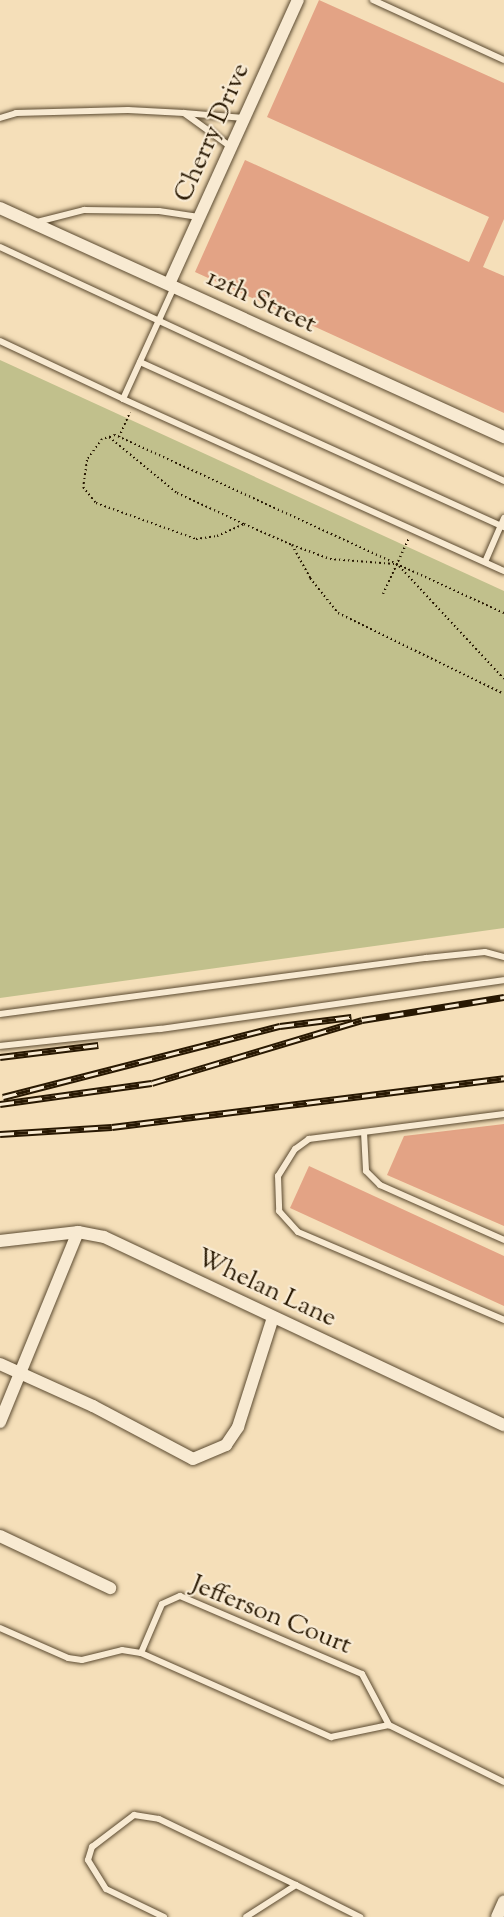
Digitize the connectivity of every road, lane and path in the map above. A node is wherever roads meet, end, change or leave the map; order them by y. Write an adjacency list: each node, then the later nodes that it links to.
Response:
1 (298, 0): 6 (street, Cherry Drive)
2 (373, 0): 3 (lane)
3 (504, 60)
4 (184, 113): 5 (lane); 6 (lane); 7 (lane)
5 (0, 118)
6 (244, 118): 7 (street, Cherry Drive)
7 (231, 147): 9 (street, Cherry Drive)
8 (0, 208): 10 (street, 12th Street)
9 (200, 217): 10 (lane); 12 (street, Cherry Drive)
10 (34, 223): 12 (street, 12th Street)
11 (0, 247): 13 (lane)
12 (172, 286): 13 (lane); 20 (street, 12th Street)
13 (158, 323): 15 (lane); 21 (lane)
14 (0, 341): 16 (lane)
15 (140, 362): 16 (lane); 24 (lane)
16 (123, 399): 17 (lane)
17 (134, 403): 19 (path); 25 (lane)
18 (109, 437): 19 (path); 23 (path); 23 (path)
19 (119, 437): 28 (path)
20 (504, 437)
21 (504, 481)
22 (504, 518): 24 (lane)
23 (244, 524): 26 (path)
24 (502, 526): 27 (lane)
25 (413, 530): 27 (lane); 28 (path)
26 (292, 546): 28 (path); 33 (path)
27 (485, 562): 29 (lane)
28 (397, 564): 30 (path); 31 (path); 32 (path)
29 (504, 571)
30 (383, 594)
31 (504, 613)
32 (504, 679)
33 (504, 694)
34 (504, 957): 36 (lane)
35 (504, 980): 37 (lane)
36 (0, 1014)
37 (0, 1046)
38 (504, 1114): 39 (lane)
39 (364, 1132): 41 (lane); 44 (lane)
40 (78, 1232): 42 (street, Whelan Lane); 43 (street, Whelan Lane); 46 (street)
41 (504, 1240)
42 (0, 1241)
43 (273, 1317): 46 (street); 48 (street, Whelan Lane)
44 (504, 1320)
45 (0, 1364): 46 (street)
46 (22, 1374): 47 (street)
47 (0, 1422)
48 (504, 1425)
49 (0, 1536): 50 (street)
50 (110, 1588)
51 (0, 1628): 52 (lane)
52 (141, 1653): 53 (lane); 53 (lane, Jefferson Court)
53 (389, 1725): 54 (lane)
54 (504, 1782)
55 (296, 1885): 57 (lane); 58 (lane); 59 (lane)
56 (504, 1901): 60 (street)
57 (164, 1917)
58 (246, 1917)
59 (360, 1917)
60 (497, 1917)

